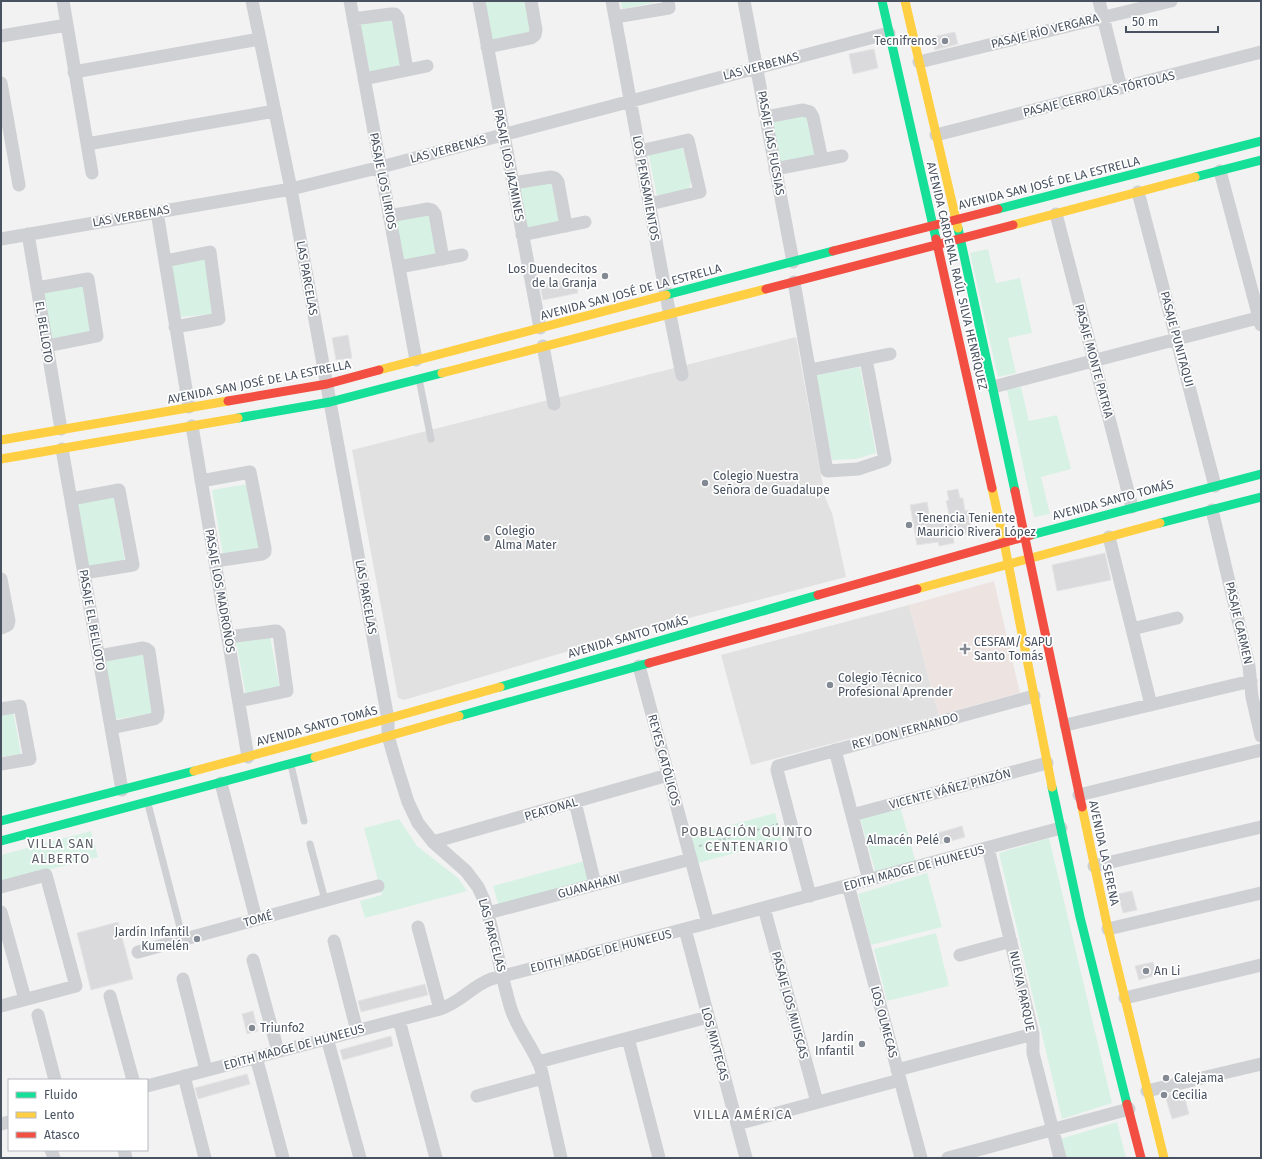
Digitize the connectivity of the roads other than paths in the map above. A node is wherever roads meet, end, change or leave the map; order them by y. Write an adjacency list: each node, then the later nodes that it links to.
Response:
1 (63, 1): 16 (street)
2 (252, 1): 19 (street, LAS PARCELAS)
3 (350, 1): 15 (street, PASAJE LOS LIRIOS)
4 (479, 1): 20 (street, PASAJE LOS JAZMINES)
5 (531, 1): 20 (street)
6 (612, 1): 13 (street, LOS PENSAMIENTOS)
7 (668, 1): 13 (street)
8 (744, 1): 24 (street, PASAJE LAS FUCSIAS)
9 (882, 1): 17 (main road, AVENIDA CARDENAL RAÚL SILVA HENRÍQUEZ)
10 (905, 1): 22 (main road, AVENIDA CARDENAL RAÚL SILVA HENRÍQUEZ)
11 (1099, 1): 14 (street)
12 (1171, 1): 14 (street, PASAJE RÍO VERGARA)
13 (615, 17): 30 (street, LOS PENSAMIENTOS)
14 (1103, 17): 22 (street, PASAJE RÍO VERGARA); 29 (street)
15 (353, 20): 25 (street); 27 (street, PASAJE LOS LIRIOS)
16 (67, 25): 18 (street); 26 (street)
17 (889, 33): 24 (street, LAS VERBENAS); 55 (main road, AVENIDA CARDENAL RAÚL SILVA HENRÍQUEZ)
18 (1, 36)
19 (260, 39): 26 (street); 31 (street, LAS PARCELAS)
20 (487, 46): 33 (street, PASAJE LOS JAZMINES)
21 (1261, 52): 29 (street, PASAJE CERRO LAS TÓRTOLAS)
22 (919, 62): 34 (main road, AVENIDA CARDENAL RAÚL SILVA HENRÍQUEZ)
23 (427, 66): 25 (street)
24 (757, 68): 30 (street, LAS VERBENAS); 32 (street, PASAJE LAS FUCSIAS)
25 (407, 70): 27 (street)
26 (74, 72): 36 (street)
27 (364, 79): 41 (street, PASAJE LOS LIRIOS)
28 (1, 83): 46 (street)
29 (1120, 88): 34 (street, PASAJE CERRO LAS TÓRTOLAS)
30 (630, 101): 33 (street, LAS VERBENAS); 37 (street, LOS PENSAMIENTOS)
31 (275, 111): 36 (street); 47 (street, LAS PARCELAS)
32 (766, 117): 39 (street); 42 (street, PASAJE LAS FUCSIAS)
33 (504, 135): 41 (street, LAS VERBENAS); 45 (street, PASAJE LOS JAZMINES)
34 (936, 135): 53 (main road, AVENIDA CARDENAL RAÚL SILVA HENRÍQUEZ)
35 (1261, 141): 53 (main road, AVENIDA SAN JOSÉ DE LA ESTRELLA)
36 (87, 144): 44 (street)
37 (640, 151): 49 (street, LOS PENSAMIENTOS); 49 (street)
38 (842, 156): 39 (street)
39 (822, 160): 42 (street)
40 (1261, 160): 43 (main road)
41 (380, 167): 47 (street, LAS VERBENAS); 52 (street, PASAJE LOS LIRIOS)
42 (775, 169): 65 (street, PASAJE LAS FUCSIAS)
43 (1220, 171): 48 (main road); 71 (street)
44 (92, 173)
45 (513, 183): 56 (street); 58 (street, PASAJE LOS JAZMINES)
46 (19, 185)
47 (291, 189): 50 (street, LAS VERBENAS); 84 (street, LAS PARCELAS)
48 (1138, 192): 51 (main road); 74 (street, PASAJE PUNITAQUI)
49 (650, 204): 69 (street, LOS PENSAMIENTOS)
50 (157, 212): 57 (street, LAS VERBENAS); 64 (street)
51 (1056, 214): 60 (main road); 80 (street, PASAJE MONTE PATRIA)
52 (390, 216): 63 (street); 66 (street, PASAJE LOS LIRIOS)
53 (956, 219): 55 (main road, AVENIDA SAN JOSÉ DE LA ESTRELLA); 60 (main road, AVENIDA CARDENAL RAÚL SILVA HENRÍQUEZ)
54 (585, 222): 56 (street)
55 (933, 225): 61 (main road, AVENIDA CARDENAL RAÚL SILVA HENRÍQUEZ); 65 (main road, AVENIDA SAN JOSÉ DE LA ESTRELLA)
56 (566, 226): 58 (street)
57 (28, 234): 59 (street, LAS VERBENAS); 68 (street, EL BELLOTO)
58 (522, 235): 73 (street, PASAJE LOS JAZMINES)
59 (1, 239)
60 (960, 239): 61 (main road); 85 (main road, AVENIDA CARDENAL RAÚL SILVA HENRÍQUEZ)
61 (938, 244): 67 (main road); 104 (main road, AVENIDA CARDENAL RAÚL SILVA HENRÍQUEZ)
62 (462, 255): 63 (street)
63 (443, 259): 66 (street)
64 (165, 261): 72 (street); 72 (street)
65 (792, 262): 69 (main road, AVENIDA SAN JOSÉ DE LA ESTRELLA)
66 (399, 267): 79 (street, PASAJE LOS LIRIOS)
67 (794, 282): 70 (main road); 81 (street)
68 (37, 288): 75 (street, EL BELLOTO); 75 (street)
69 (666, 295): 70 (street, LOS PENSAMIENTOS); 73 (main road, AVENIDA SAN JOSÉ DE LA ESTRELLA)
70 (669, 313): 76 (main road); 82 (street, LOS PENSAMIENTOS)
71 (1260, 320): 74 (street)
72 (176, 327): 88 (street)
73 (540, 328): 79 (main road, AVENIDA SAN JOSÉ DE LA ESTRELLA)
74 (1176, 339): 80 (street); 97 (street, PASAJE PUNITAQUI)
75 (47, 346): 90 (street, EL BELLOTO)
76 (543, 346): 83 (main road); 87 (street)
77 (890, 354): 78 (street)
78 (866, 359): 81 (street); 81 (street)
79 (416, 360): 84 (main road, AVENIDA SAN JOSÉ DE LA ESTRELLA)
80 (1094, 361): 85 (street); 100 (street, PASAJE MONTE PATRIA)
81 (810, 370)
82 (682, 375)
83 (419, 379): 86 (main road); 91 (lane)
84 (327, 384): 86 (street, LAS PARCELAS); 88 (main road, AVENIDA SAN JOSÉ DE LA ESTRELLA)
85 (993, 387): 102 (main road, AVENIDA CARDENAL RAÚL SILVA HENRÍQUEZ)
86 (330, 402): 89 (main road); 122 (street, LAS PARCELAS)
87 (554, 404)
88 (189, 407): 90 (main road, AVENIDA SAN JOSÉ DE LA ESTRELLA)
89 (192, 426): 93 (main road); 96 (street, PASAJE LOS MADROÑOS)
90 (61, 430): 92 (main road, AVENIDA SAN JOSÉ DE LA ESTRELLA)
91 (431, 438)
92 (1, 440)
93 (62, 449): 94 (main road); 99 (street, PASAJE EL BELLOTO)
94 (1, 459)
95 (1261, 474): 97 (main road, AVENIDA SANTO TOMÁS)
96 (201, 481): 107 (street, PASAJE LOS MADROÑOS); 107 (street)
97 (1215, 486): 100 (main road, AVENIDA SANTO TOMÁS)
98 (1261, 497): 101 (main road)
99 (71, 499): 108 (street, PASAJE EL BELLOTO); 108 (street)
100 (1132, 507): 102 (main road, AVENIDA SANTO TOMÁS)
101 (1212, 510): 103 (main road); 116 (street, PASAJE CARMEN)
102 (1025, 536): 104 (main road, AVENIDA SANTO TOMÁS); 105 (main road, AVENIDA CARDENAL RAÚL SILVA HENRÍQUEZ)
103 (1109, 537): 105 (main road); 112 (street)
104 (1004, 542): 106 (main road, AVENIDA CARDENAL RAÚL SILVA HENRÍQUEZ); 122 (main road, AVENIDA SANTO TOMÁS)
105 (1029, 554): 106 (main road); 123 (main road, AVENIDA LA SERENA)
106 (1008, 559): 115 (main road); 117 (main road)
107 (215, 561): 113 (street, PASAJE LOS MADROÑOS)
108 (84, 574): 114 (street, PASAJE EL BELLOTO)
109 (1, 579): 111 (street)
110 (1177, 618): 112 (street)
111 (4, 627)
112 (1132, 629): 119 (street)
113 (228, 637): 118 (street, PASAJE LOS MADROÑOS); 118 (street)
114 (98, 656): 124 (street, PASAJE EL BELLOTO); 124 (street)
115 (639, 666): 125 (main road); 133 (street, REYES CATÓLICOS)
116 (1251, 681): 119 (street); 120 (street, PASAJE CARMEN)
117 (1034, 696): 127 (street, REY DON FERNANDO); 131 (main road)
118 (239, 702): 129 (street, PASAJE LOS MADROÑOS)
119 (1151, 705): 123 (street)
120 (1258, 707): 126 (street, PASAJE CARMEN)
121 (1, 710): 132 (street)
122 (388, 719): 125 (street, LAS PARCELAS); 129 (main road, AVENIDA SANTO TOMÁS)
123 (1066, 725): 136 (main road, AVENIDA LA SERENA)
124 (111, 728): 135 (street, PASAJE EL BELLOTO)
125 (388, 736): 130 (main road); 145 (street, LAS PARCELAS)
126 (1261, 736)
127 (835, 750): 139 (street); 156 (street, REY DON FERNANDO)
128 (1261, 750): 136 (street)
129 (248, 757): 135 (main road, AVENIDA SANTO TOMÁS)
130 (290, 763): 134 (main road); 141 (lane)
131 (1047, 763): 139 (street, VICENTE YÁÑEZ PINZÓN); 143 (main road)
132 (1, 764)
133 (668, 775): 138 (street, PEATONAL); 148 (street, REYES CATÓLICOS)
134 (221, 783): 137 (main road); 161 (street)
135 (122, 790): 140 (main road, AVENIDA SANTO TOMÁS)
136 (1080, 795): 149 (main road, AVENIDA LA SERENA)
137 (147, 802): 144 (main road); 166 (lane)
138 (575, 802): 145 (street, PEATONAL); 151 (street)
139 (852, 815): 150 (street)
140 (1, 821)
141 (304, 821)
142 (1261, 827): 149 (street)
143 (1061, 828): 147 (street, EDITH MADGE DE HUNEEUS); 201 (main road)
144 (1, 841)
145 (433, 842): 160 (street, LAS PARCELAS)
146 (310, 844): 157 (lane)
147 (988, 848): 150 (street, EDITH MADGE DE HUNEEUS); 168 (street, NUEVA PARQUE)
148 (690, 854): 151 (street, GUANAHANI); 162 (street, REYES CATÓLICOS)
149 (1094, 866): 165 (main road, AVENIDA LA SERENA)
150 (869, 880): 152 (street, EDITH MADGE DE HUNEEUS)
151 (595, 884): 160 (street, GUANAHANI)
152 (848, 885): 156 (street, EDITH MADGE DE HUNEEUS); 192 (street, LOS OLMECAS)
153 (378, 886): 157 (street, TOMÉ)
154 (1, 887): 177 (street)
155 (1261, 893): 165 (street)
156 (810, 896): 158 (street, EDITH MADGE DE HUNEEUS)
157 (325, 900): 161 (street, TOMÉ)
158 (764, 908): 162 (street, EDITH MADGE DE HUNEEUS); 200 (street, PASAJE LOS MUISCAS)
159 (1, 912): 177 (street)
160 (488, 913): 173 (street, LAS PARCELAS)
161 (256, 919): 166 (street, TOMÉ)
162 (708, 923): 164 (street, EDITH MADGE DE HUNEEUS)
163 (418, 927): 179 (street)
164 (685, 929): 173 (street, EDITH MADGE DE HUNEEUS); 181 (street, LOS MIXTECAS)
165 (1108, 929): 176 (main road, AVENIDA LA SERENA)
166 (183, 939): 169 (street, TOMÉ)
167 (334, 941): 183 (street)
168 (1011, 941): 170 (street); 184 (street, NUEVA PARQUE)
169 (138, 952)
170 (960, 955)
171 (253, 960): 187 (street)
172 (1261, 965): 176 (street)
173 (503, 976): 179 (street, EDITH MADGE DE HUNEEUS); 189 (street, LAS PARCELAS)
174 (182, 979): 191 (street)
175 (110, 996): 196 (street)
176 (1125, 998): 198 (main road, AVENIDA LA SERENA)
177 (24, 999): 178 (street)
178 (1, 1006)
179 (440, 1009): 182 (street, EDITH MADGE DE HUNEEUS)
180 (38, 1015): 195 (street)
181 (708, 1017): 186 (street); 202 (street, LOS MIXTECAS)
182 (399, 1020): 183 (street, EDITH MADGE DE HUNEEUS); 207 (street)
183 (357, 1031): 185 (street, EDITH MADGE DE HUNEEUS)
184 (1033, 1034): 192 (street); 203 (street, NUEVA PARQUE)
185 (327, 1038): 187 (street, EDITH MADGE DE HUNEEUS); 206 (street)
186 (628, 1038): 189 (street); 209 (street)
187 (278, 1051): 188 (street, EDITH MADGE DE HUNEEUS)
188 (256, 1057): 191 (street, EDITH MADGE DE HUNEEUS); 205 (street)
189 (538, 1062): 194 (street, LAS PARCELAS)
190 (1261, 1064): 198 (street)
191 (206, 1070): 193 (street, EDITH MADGE DE HUNEEUS)
192 (899, 1075): 200 (street); 211 (street, LOS OLMECAS)
193 (184, 1076): 197 (street, EDITH MADGE DE HUNEEUS); 204 (street)
194 (543, 1078): 199 (street); 208 (street, LAS PARCELAS)
195 (55, 1079)
196 (133, 1079)
197 (148, 1086)
198 (1147, 1091): 215 (main road, AVENIDA LA SERENA)
199 (477, 1096)
200 (817, 1102): 202 (street)
201 (1129, 1109): 203 (street); 214 (main road)
202 (737, 1124): 210 (street, LOS MIXTECAS)
203 (1052, 1130): 212 (street); 213 (street, NUEVA PARQUE)
204 (205, 1158)
205 (283, 1158)
206 (360, 1158)
207 (436, 1158)
208 (561, 1158)
209 (659, 1158)
210 (746, 1158)
211 (921, 1158)
212 (948, 1158)
213 (1060, 1158)
214 (1141, 1158)
215 (1164, 1158)

